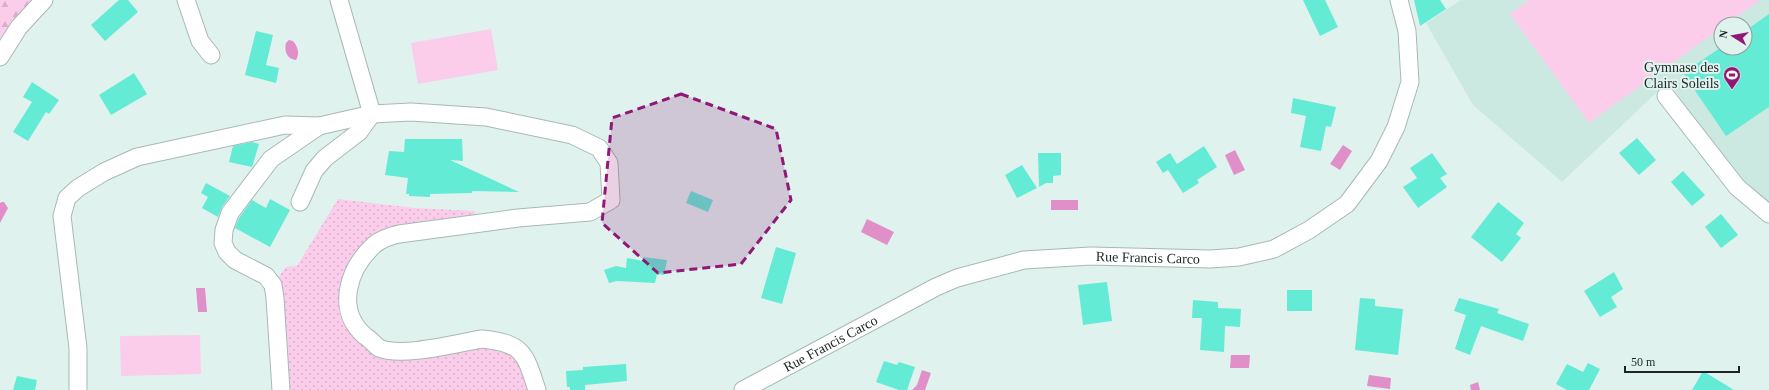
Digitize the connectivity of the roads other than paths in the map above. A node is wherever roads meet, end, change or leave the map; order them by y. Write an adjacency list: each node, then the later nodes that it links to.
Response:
1 (44, 0): 6 (street)
2 (186, 0): 5 (street)
3 (339, 0): 8 (street)
4 (1400, 0): 15 (street, Rue Francis Carco)
5 (211, 55)
6 (0, 57)
7 (1666, 96): 11 (street)
8 (372, 114): 9 (street); 10 (street); 14 (street)
9 (318, 126): 12 (street); 13 (street)
10 (300, 202)
11 (1769, 214)
12 (78, 390)
13 (281, 390)
14 (537, 390)
15 (743, 390)

